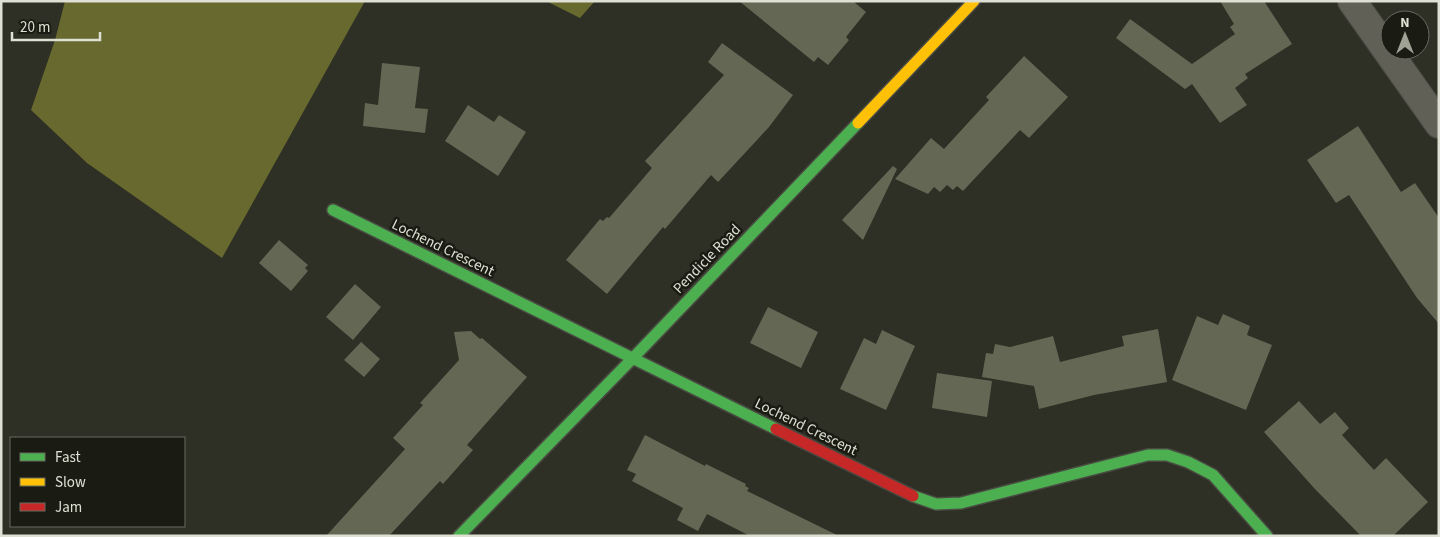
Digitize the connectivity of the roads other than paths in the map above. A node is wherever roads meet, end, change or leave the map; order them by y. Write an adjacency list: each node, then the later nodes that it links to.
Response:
1 (974, 1): 5 (street, Pendicle Road)
2 (1352, 1): 3 (street)
3 (1439, 124)
4 (333, 210): 5 (street, Lochend Crescent)
5 (632, 359): 6 (street, Pendicle Road); 7 (street, Lochend Crescent)
6 (459, 536)
7 (1267, 536)

